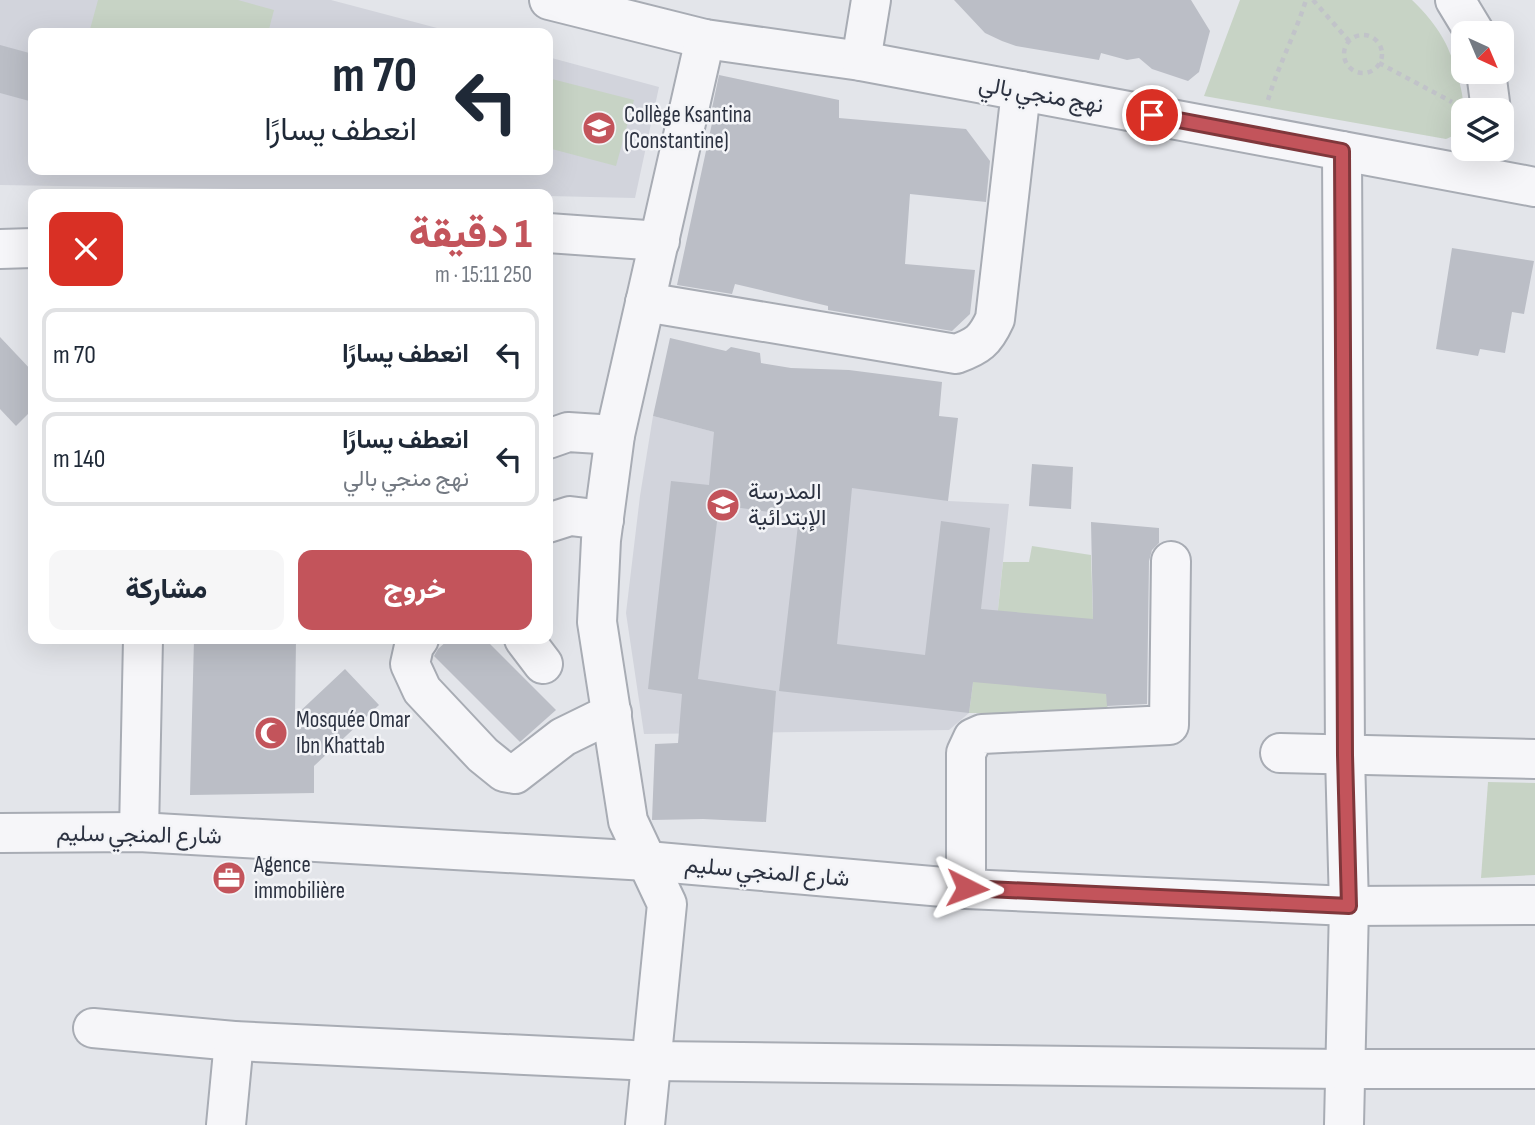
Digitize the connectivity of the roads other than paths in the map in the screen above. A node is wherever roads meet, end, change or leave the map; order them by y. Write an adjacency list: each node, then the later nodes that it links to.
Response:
1 (549, 0): 5 (street, نهج منجي بالي)
2 (871, 0): 6 (street)
3 (1455, 0): 4 (street)
4 (1468, 21)
5 (705, 39): 6 (street, نهج منجي بالي); 12 (street)
6 (861, 61): 7 (street, نهج منجي بالي)
7 (1020, 91): 8 (street, نهج منجي بالي); 15 (street)
8 (1342, 151): 9 (street, نهج منجي بالي); 25 (street)
9 (1489, 163): 10 (street, نهج منجي بالي)
10 (1535, 187)
11 (553, 233): 12 (street)
12 (660, 241): 15 (street)
13 (28, 248): 14 (street)
14 (0, 249)
15 (645, 302): 16 (street)
16 (615, 435): 17 (street); 18 (street)
17 (553, 437)
18 (604, 520): 19 (street); 23 (street)
19 (553, 521)
20 (1171, 561): 30 (street)
21 (143, 644): 27 (street)
22 (415, 644): 23 (street)
23 (612, 713): 29 (street)
24 (1280, 753): 25 (street)
25 (1345, 755): 26 (street); 32 (street)
26 (1535, 759)
27 (139, 832): 28 (street, شارع المنجي سليم); 29 (street, شارع المنجي سليم)
28 (0, 833)
29 (647, 861): 30 (street, شارع المنجي سليم); 35 (street)
30 (967, 888): 32 (street, شارع المنجي سليم)
31 (1535, 905): 32 (street, شارع المنجي سليم)
32 (1349, 906): 36 (street)
33 (93, 1028): 34 (street)
34 (234, 1041): 35 (street); 38 (street)
35 (652, 1061): 36 (street); 39 (street)
36 (1345, 1069): 37 (street); 40 (street)
37 (1535, 1069)
38 (226, 1125)
39 (645, 1125)
40 (1344, 1125)

